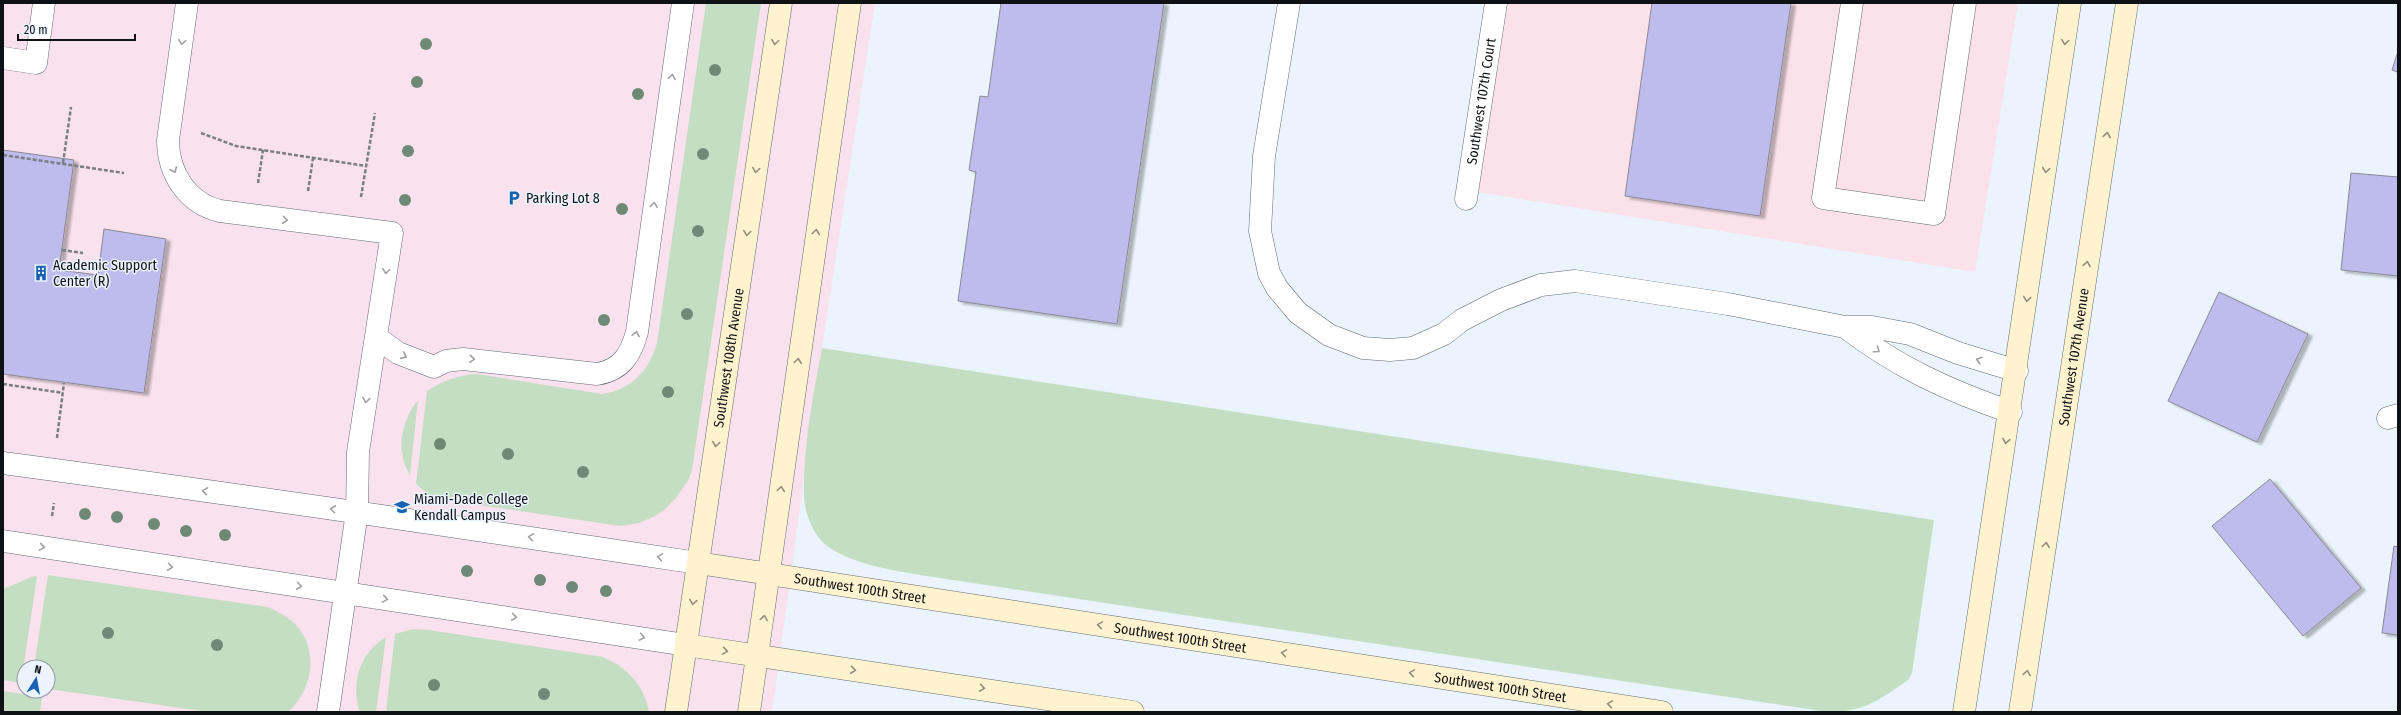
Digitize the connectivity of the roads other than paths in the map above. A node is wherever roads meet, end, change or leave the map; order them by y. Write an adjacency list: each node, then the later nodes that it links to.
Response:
1 (44, 3): 12 (street)
2 (187, 3): 15 (street, one-way to 15)
3 (683, 3): 15 (street, one-way to 3)
4 (781, 3): 21 (street, Southwest 108th Avenue, one-way to 21)
5 (850, 3): 22 (street, one-way to 5)
6 (1289, 3): 14 (street)
7 (1496, 3): 13 (street, Southwest 107th Court)
8 (1852, 3): 9 (street)
9 (1964, 3)
10 (2070, 3): 16 (street, one-way to 16)
11 (2127, 3): 32 (street, Southwest 107th Avenue, one-way to 11)
12 (3, 58)
13 (1466, 199)
14 (1845, 327): 16 (street, one-way to 14); 17 (street, one-way to 17)
15 (376, 337): 19 (street, one-way to 19)
16 (2017, 372): 17 (street)
17 (2011, 412): 31 (street, one-way to 31)
18 (3, 463): 19 (street, one-way to 18)
19 (357, 512): 21 (street, one-way to 19); 23 (street)
20 (3, 541): 23 (street, one-way to 23)
21 (698, 563): 22 (street, Southwest 100th Street); 24 (street, Southwest 108th Avenue, one-way to 24)
22 (770, 575): 25 (street, one-way to 22); 30 (street, Southwest 100th Street, one-way to 22)
23 (346, 593): 24 (street, one-way to 24); 26 (street)
24 (686, 645): 25 (street, one-way to 25); 27 (street, Southwest 108th Avenue)
25 (758, 657): 28 (street); 29 (street, one-way to 29)
26 (328, 712)
27 (676, 712)
28 (749, 712)
29 (1133, 712)
30 (1662, 712)
31 (1964, 712)
32 (2020, 712)

